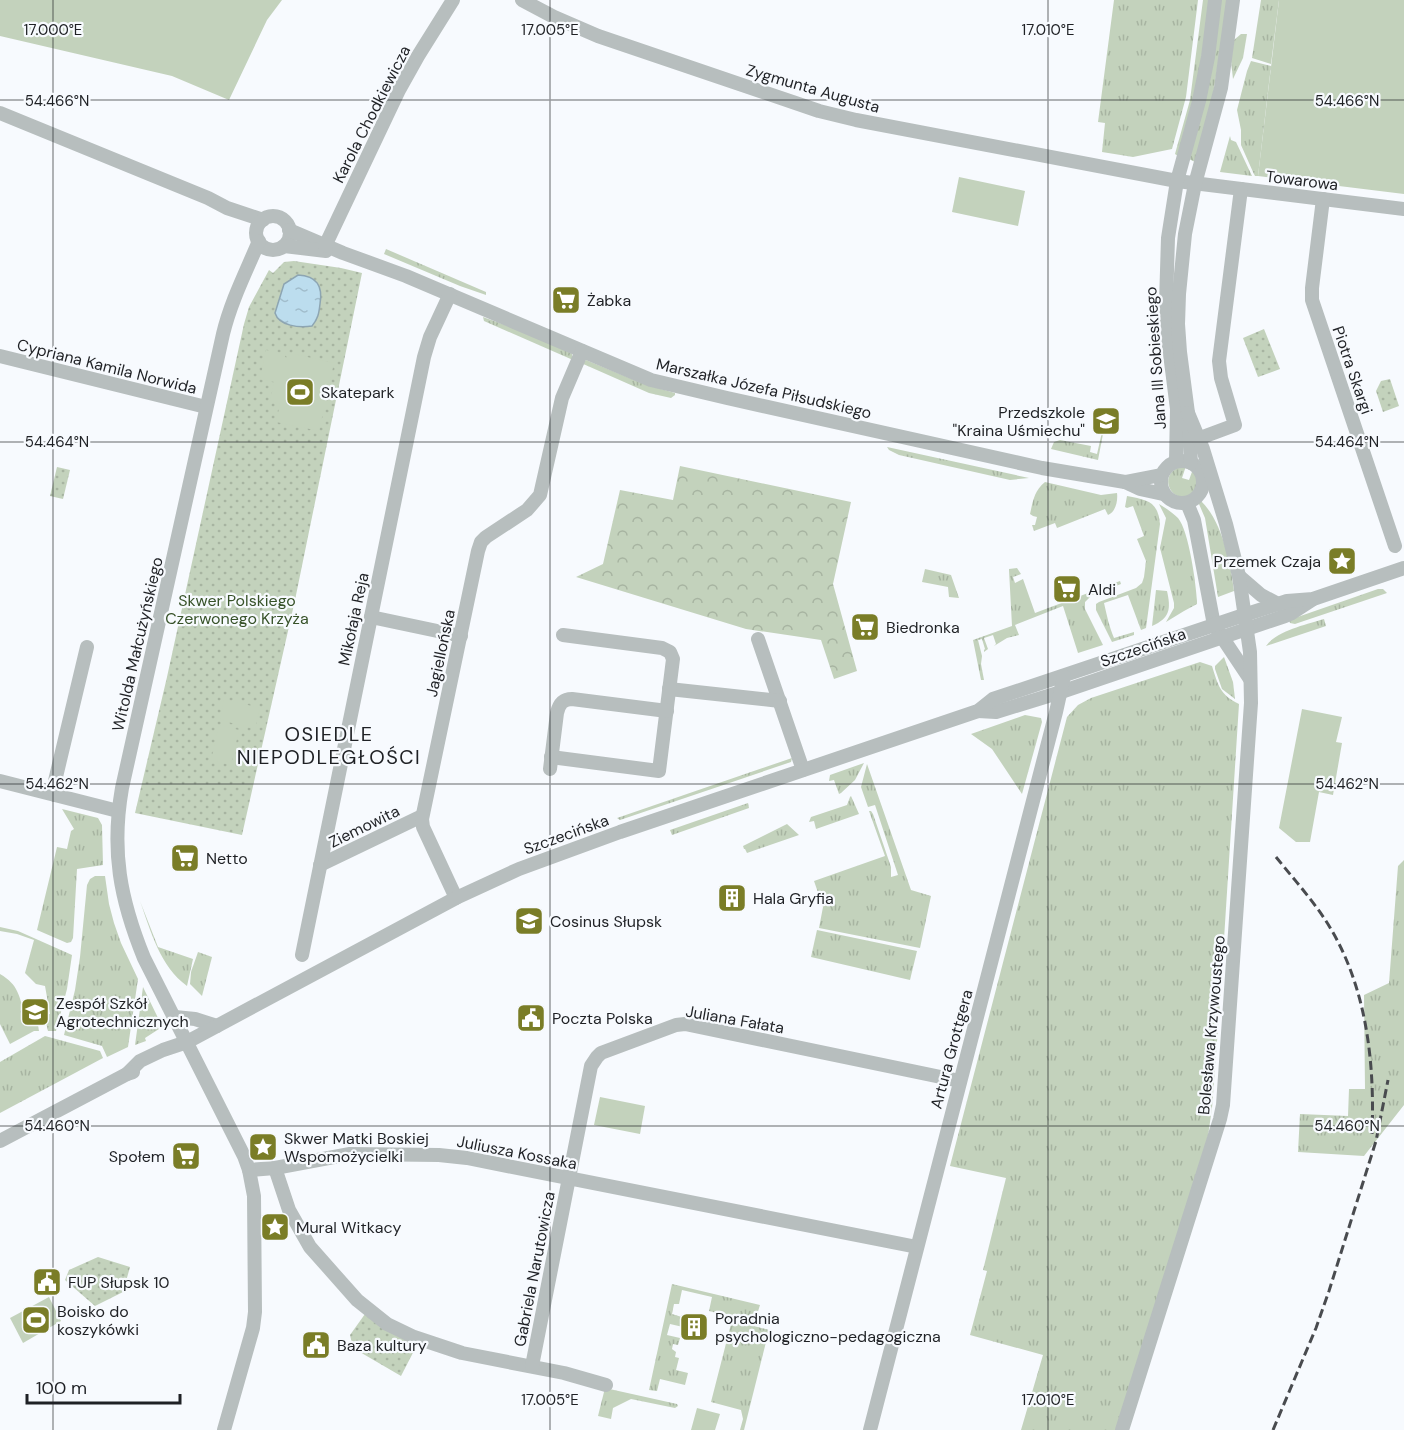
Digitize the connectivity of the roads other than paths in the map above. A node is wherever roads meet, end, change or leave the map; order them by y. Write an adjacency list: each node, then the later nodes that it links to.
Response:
1 (453, 0): 15 (street, Karola Chodkiewicza)
2 (522, 0): 6 (street, Zygmunta Augusta)
3 (1215, 0): 6 (street, Jana III Sobieskiego)
4 (1233, 0): 7 (street, Jana III Sobieskiego)
5 (0, 113): 10 (street)
6 (1177, 181): 7 (street); 25 (street, Jana III Sobieskiego)
7 (1195, 184): 8 (street, Towarowa); 23 (street, Jana III Sobieskiego)
8 (1241, 189): 9 (street, Towarowa); 24 (street)
9 (1323, 199): 11 (street, Towarowa); 33 (street, Piotra Skargi)
10 (227, 208): 12 (street); 14 (street)
11 (1404, 209)
12 (263, 219): 13 (street); 14 (street)
13 (289, 230): 15 (street, Marszałka Józefa Piłsudskiego); 16 (street)
14 (257, 237): 16 (street); 18 (street, Witolda Małcużyńskiego)
15 (325, 246): 17 (street, Marszałka Józefa Piłsudskiego)
16 (279, 248): 17 (street, Marszałka Józefa Piłsudskiego); 18 (street, Witolda Małcużyńskiego)
17 (343, 253): 19 (street, Marszałka Józefa Piłsudskiego)
18 (245, 276): 22 (street, Witolda Małcużyńskiego)
19 (450, 294): 20 (street, Marszałka Józefa Piłsudskiego); 39 (street, Mikołaja Reja)
20 (582, 351): 28 (street, Marszałka Józefa Piłsudskiego); 43 (street, Jagiellońska)
21 (0, 356): 22 (street, Cypriana Kamila Norwida)
22 (206, 407): 57 (street, Witolda Małcużyńskiego)
23 (1188, 412): 24 (street, Jana III Sobieskiego); 26 (street, Jana III Sobieskiego)
24 (1200, 438): 32 (street, Jana III Sobieskiego)
25 (1176, 461): 26 (street); 27 (street)
26 (1191, 463): 29 (street)
27 (1161, 475): 28 (street, Marszałka Józefa Piłsudskiego); 30 (street)
28 (1125, 482): 30 (street, Marszałka Józefa Piłsudskiego)
29 (1201, 492): 31 (street); 32 (street, Jana III Sobieskiego)
30 (1163, 494): 31 (street)
31 (1187, 503): 40 (street)
32 (1226, 524): 35 (street, Jana III Sobieskiego)
33 (1395, 546)
34 (1404, 568): 36 (street, Szczecińska)
35 (1239, 576): 37 (street); 38 (street, Jana III Sobieskiego)
36 (1313, 599): 37 (street, Szczecińska); 41 (street, Szczecińska)
37 (1278, 604): 38 (street, Szczecińska)
38 (1244, 615): 40 (street, Szczecińska); 41 (street, Jana III Sobieskiego)
39 (371, 617): 43 (street); 59 (street, Mikołaja Reja)
40 (1214, 625): 44 (street); 47 (street, Szczecińska)
41 (1247, 629): 44 (street, Szczecińska); 48 (street, Bolesława Krzywoustego)
42 (563, 635): 49 (street)
43 (461, 636): 58 (street, Jagiellońska)
44 (1222, 637): 48 (street); 50 (street, Szczecińska)
45 (758, 639): 51 (street)
46 (87, 647): 56 (street)
47 (1064, 675): 50 (street, Artura Grottgera); 53 (street, Szczecińska)
48 (1251, 680): 75 (street, Bolesława Krzywoustego)
49 (669, 688): 51 (street); 52 (street)
50 (1061, 692): 53 (street, Szczecińska); 65 (street, Artura Grottgera)
51 (780, 701): 54 (street)
52 (666, 711): 52 (street)
53 (978, 711): 54 (street, Szczecińska)
54 (803, 770): 60 (street, Szczecińska)
55 (0, 781): 56 (street)
56 (55, 795): 57 (street)
57 (118, 811): 62 (street, Witolda Małcużyńskiego)
58 (422, 816): 59 (street, Ziemowita); 60 (street, Jagiellońska)
59 (320, 865): 61 (street, Mikołaja Reja)
60 (456, 898): 63 (street, Szczecińska)
61 (302, 954)
62 (175, 1017): 63 (street); 64 (street, Witolda Małcużyńskiego)
63 (217, 1026): 64 (street, Szczecińska)
64 (187, 1042): 66 (street, Szczecińska); 68 (street)
65 (960, 1081): 69 (street, Juliana Fałata); 70 (street, Artura Grottgera)
66 (0, 1141)
67 (275, 1168): 68 (street, Juliusza Kossaka); 69 (street, Juliusza Kossaka); 71 (street)
68 (249, 1170): 73 (street)
69 (569, 1178): 70 (street, Juliusza Kossaka); 71 (street, Gabriela Narutowicza)
70 (917, 1247): 74 (street, Artura Grottgera)
71 (532, 1366): 72 (street)
72 (606, 1384)
73 (224, 1430)
74 (870, 1430)
75 (1122, 1430)

